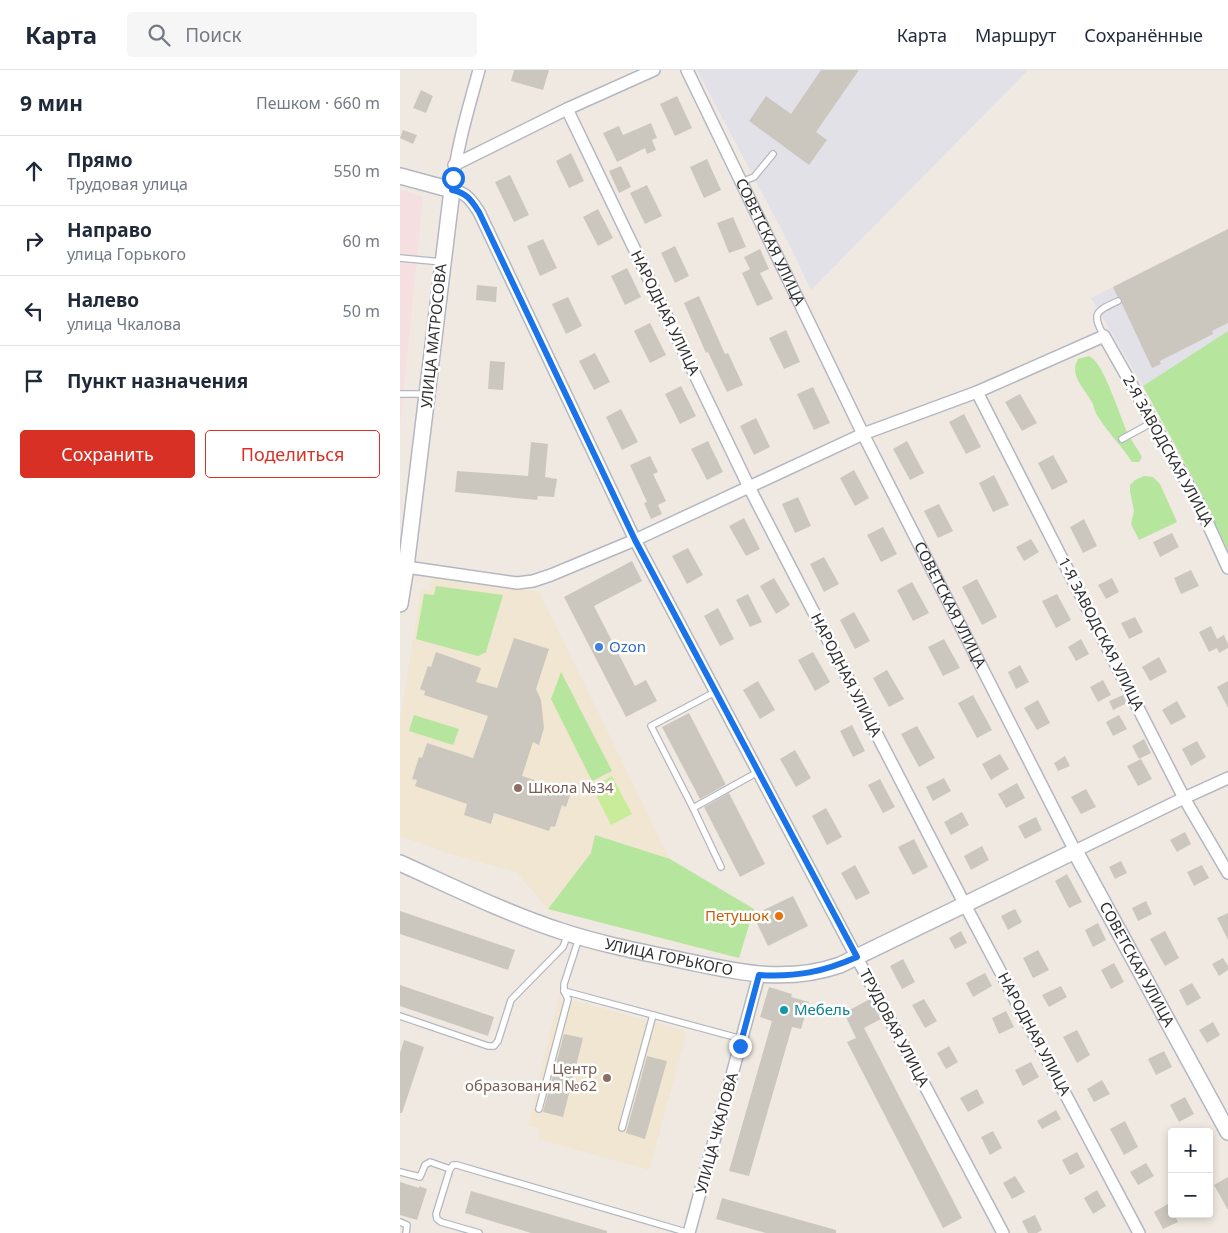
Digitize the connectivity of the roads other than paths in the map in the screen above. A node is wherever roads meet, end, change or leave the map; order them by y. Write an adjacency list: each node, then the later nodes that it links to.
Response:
1 (479, 70): 6 (street, УЛИЦА МАТРОСОВА)
2 (654, 70): 4 (street)
3 (687, 70): 8 (street, СОВЕТСКАЯ УЛИЦА)
4 (567, 109): 6 (street); 20 (street, НАРОДНАЯ УЛИЦА)
5 (773, 154): 8 (lane)
6 (454, 165): 9 (street, УЛИЦА МАТРОСОВА)
7 (400, 176): 9 (street)
8 (741, 182): 18 (street, СОВЕТСКАЯ УЛИЦА)
9 (452, 190): 11 (street, УЛИЦА МАТРОСОВА); 21 (street, ТРУДОВАЯ УЛИЦА)
10 (400, 258): 11 (lane)
11 (442, 262): 16 (street, УЛИЦА МАТРОСОВА)
12 (1118, 301): 13 (lane)
13 (1104, 336): 14 (street); 17 (street, 2-Я ЗАВОДСКАЯ УЛИЦА)
14 (977, 392): 18 (street); 28 (street, 1-Я ЗАВОДСКАЯ УЛИЦА)
15 (400, 394): 16 (lane)
16 (428, 394): 22 (street, УЛИЦА МАТРОСОВА)
17 (1153, 422): 19 (lane); 23 (street, 2-Я ЗАВОДСКАЯ УЛИЦА)
18 (863, 434): 20 (street); 30 (street, СОВЕТСКАЯ УЛИЦА)
19 (1122, 439)
20 (749, 487): 21 (street); 34 (street, НАРОДНАЯ УЛИЦА)
21 (635, 540): 22 (street); 25 (street, ТРУДОВАЯ УЛИЦА)
22 (403, 567): 24 (street, УЛИЦА МАТРОСОВА)
23 (1228, 568)
24 (400, 604)
25 (715, 692): 26 (street, ТРУДОВАЯ УЛИЦА); 29 (lane)
26 (758, 772): 29 (lane); 36 (street, ТРУДОВАЯ УЛИЦА)
27 (1228, 778): 28 (street)
28 (1184, 798): 30 (street); 33 (street, 1-Я ЗАВОДСКАЯ УЛИЦА)
29 (693, 808): 32 (lane)
30 (1075, 851): 34 (street, УЛИЦА ГОРЬКОГО); 44 (street, СОВЕТСКАЯ УЛИЦА)
31 (400, 863): 35 (street, УЛИЦА ГОРЬКОГО)
32 (721, 867)
33 (1228, 873)
34 (965, 905): 36 (street, УЛИЦА ГОРЬКОГО); 52 (street, НАРОДНАЯ УЛИЦА)
35 (574, 935): 37 (street, УЛИЦА ГОРЬКОГО); 38 (lane); 40 (lane)
36 (857, 957): 37 (street, УЛИЦА ГОРЬКОГО); 51 (street, ТРУДОВАЯ УЛИЦА)
37 (759, 975): 41 (street, УЛИЦА ЧКАЛОВА)
38 (564, 990): 39 (lane); 42 (lane)
39 (653, 1015): 41 (lane); 43 (lane)
40 (400, 1016)
41 (742, 1039): 50 (street, УЛИЦА ЧКАЛОВА)
42 (539, 1109)
43 (622, 1128)
44 (1228, 1132)
45 (450, 1169): 46 (lane); 49 (lane); 50 (lane)
46 (400, 1172)
47 (400, 1222): 48 (lane)
48 (406, 1233)
49 (479, 1233)
50 (689, 1233)
51 (1003, 1233)
52 (1139, 1233)

